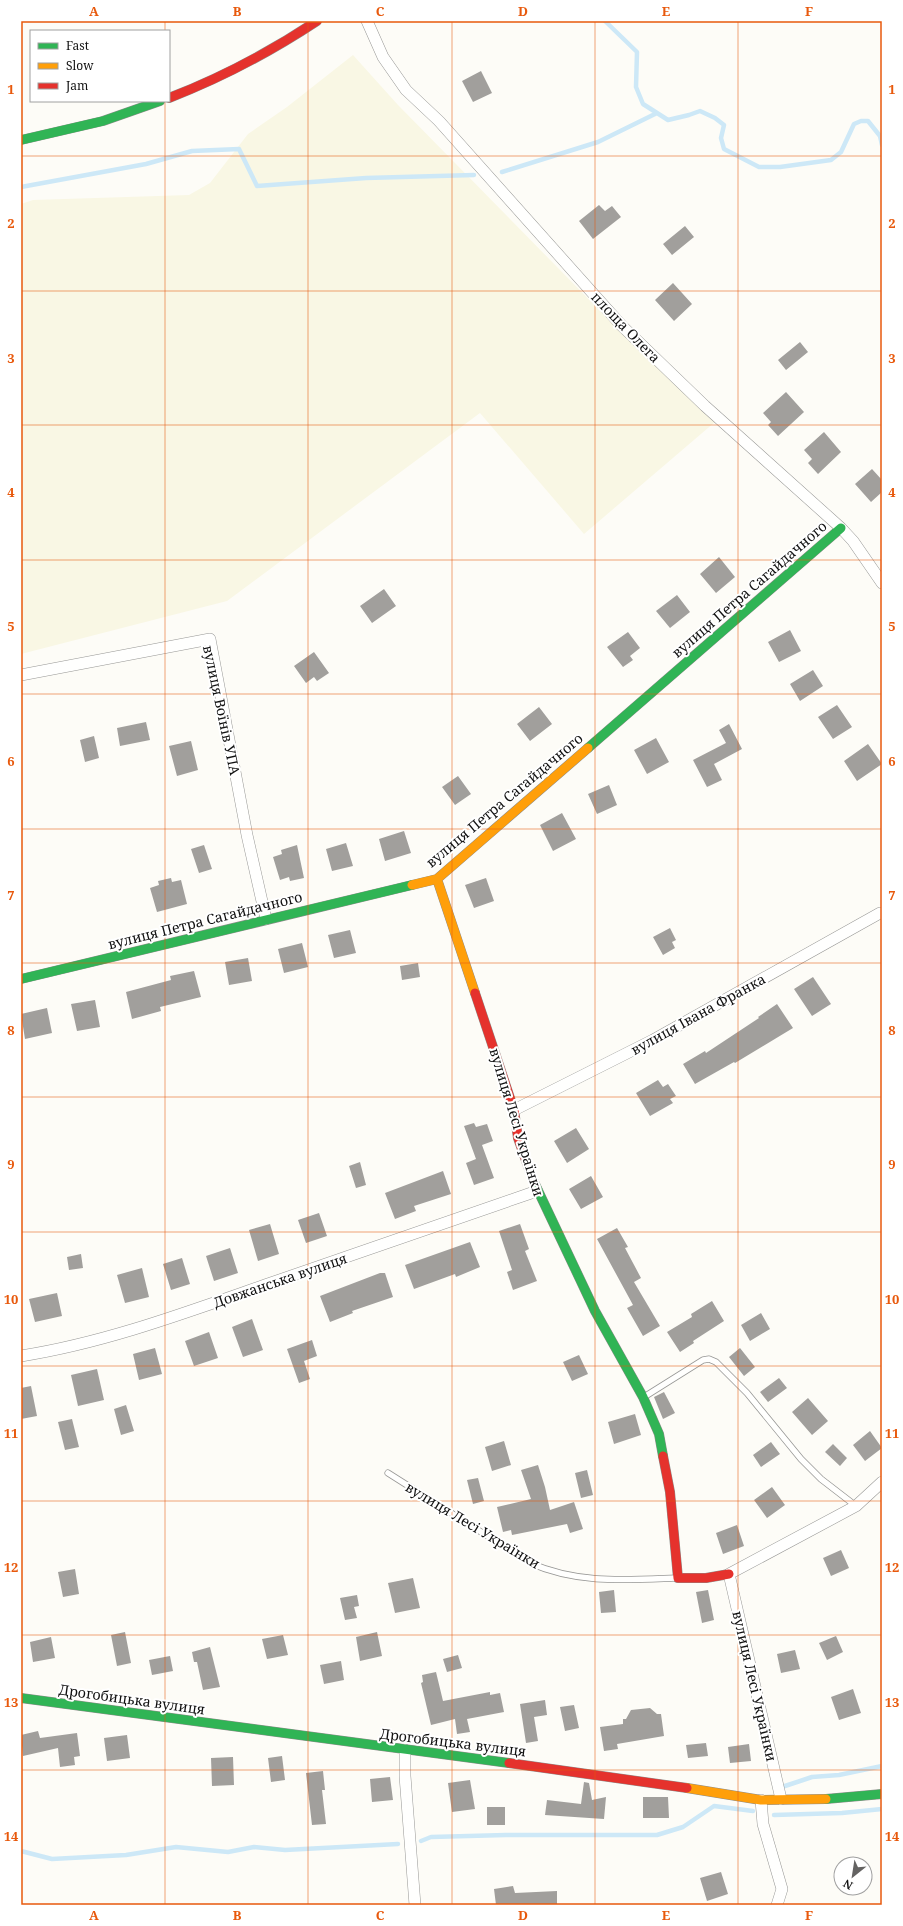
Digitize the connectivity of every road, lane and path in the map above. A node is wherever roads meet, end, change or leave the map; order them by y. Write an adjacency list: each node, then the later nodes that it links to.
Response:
1 (317, 21): 3 (street)
2 (367, 21): 6 (street, площа Олега)
3 (170, 98)
4 (157, 102): 5 (street)
5 (21, 140)
6 (841, 528): 7 (street, площа Олега); 9 (street, вулиця Петра Сагайдачного)
7 (882, 583)
8 (21, 675): 11 (street, вулиця Воїнів УПА)
9 (437, 879): 11 (street, вулиця Петра Сагайдачного); 13 (street, вулиця Лесі Українки)
10 (880, 913): 13 (street, вулиця Івана Франка)
11 (266, 919): 12 (street, вулиця Петра Сагайдачного)
12 (21, 979)
13 (514, 1110): 14 (street, вулиця Лесі Українки)
14 (536, 1192): 15 (street, Довжанська вулиця); 16 (street, вулиця Лесі Українки)
15 (21, 1356)
16 (643, 1397): 19 (lane); 21 (street, вулиця Лесі Українки)
17 (388, 1473): 21 (lane, вулиця Лесі Українки)
18 (882, 1482): 19 (street, вулиця Лесі Українки)
19 (856, 1506): 20 (street, вулиця Лесі Українки)
20 (729, 1574): 21 (street, вулиця Лесі Українки); 25 (street, вулиця Лесі Українки)
21 (678, 1578)
22 (21, 1698): 23 (street, Дрогобицька вулиця)
23 (404, 1750): 26 (street, Дрогобицька вулиця); 27 (street)
24 (882, 1794): 25 (street, Дрогобицька вулиця)
25 (781, 1799): 26 (street, Дрогобицька вулиця)
26 (761, 1800): 28 (street)
27 (415, 1905)
28 (777, 1905)

